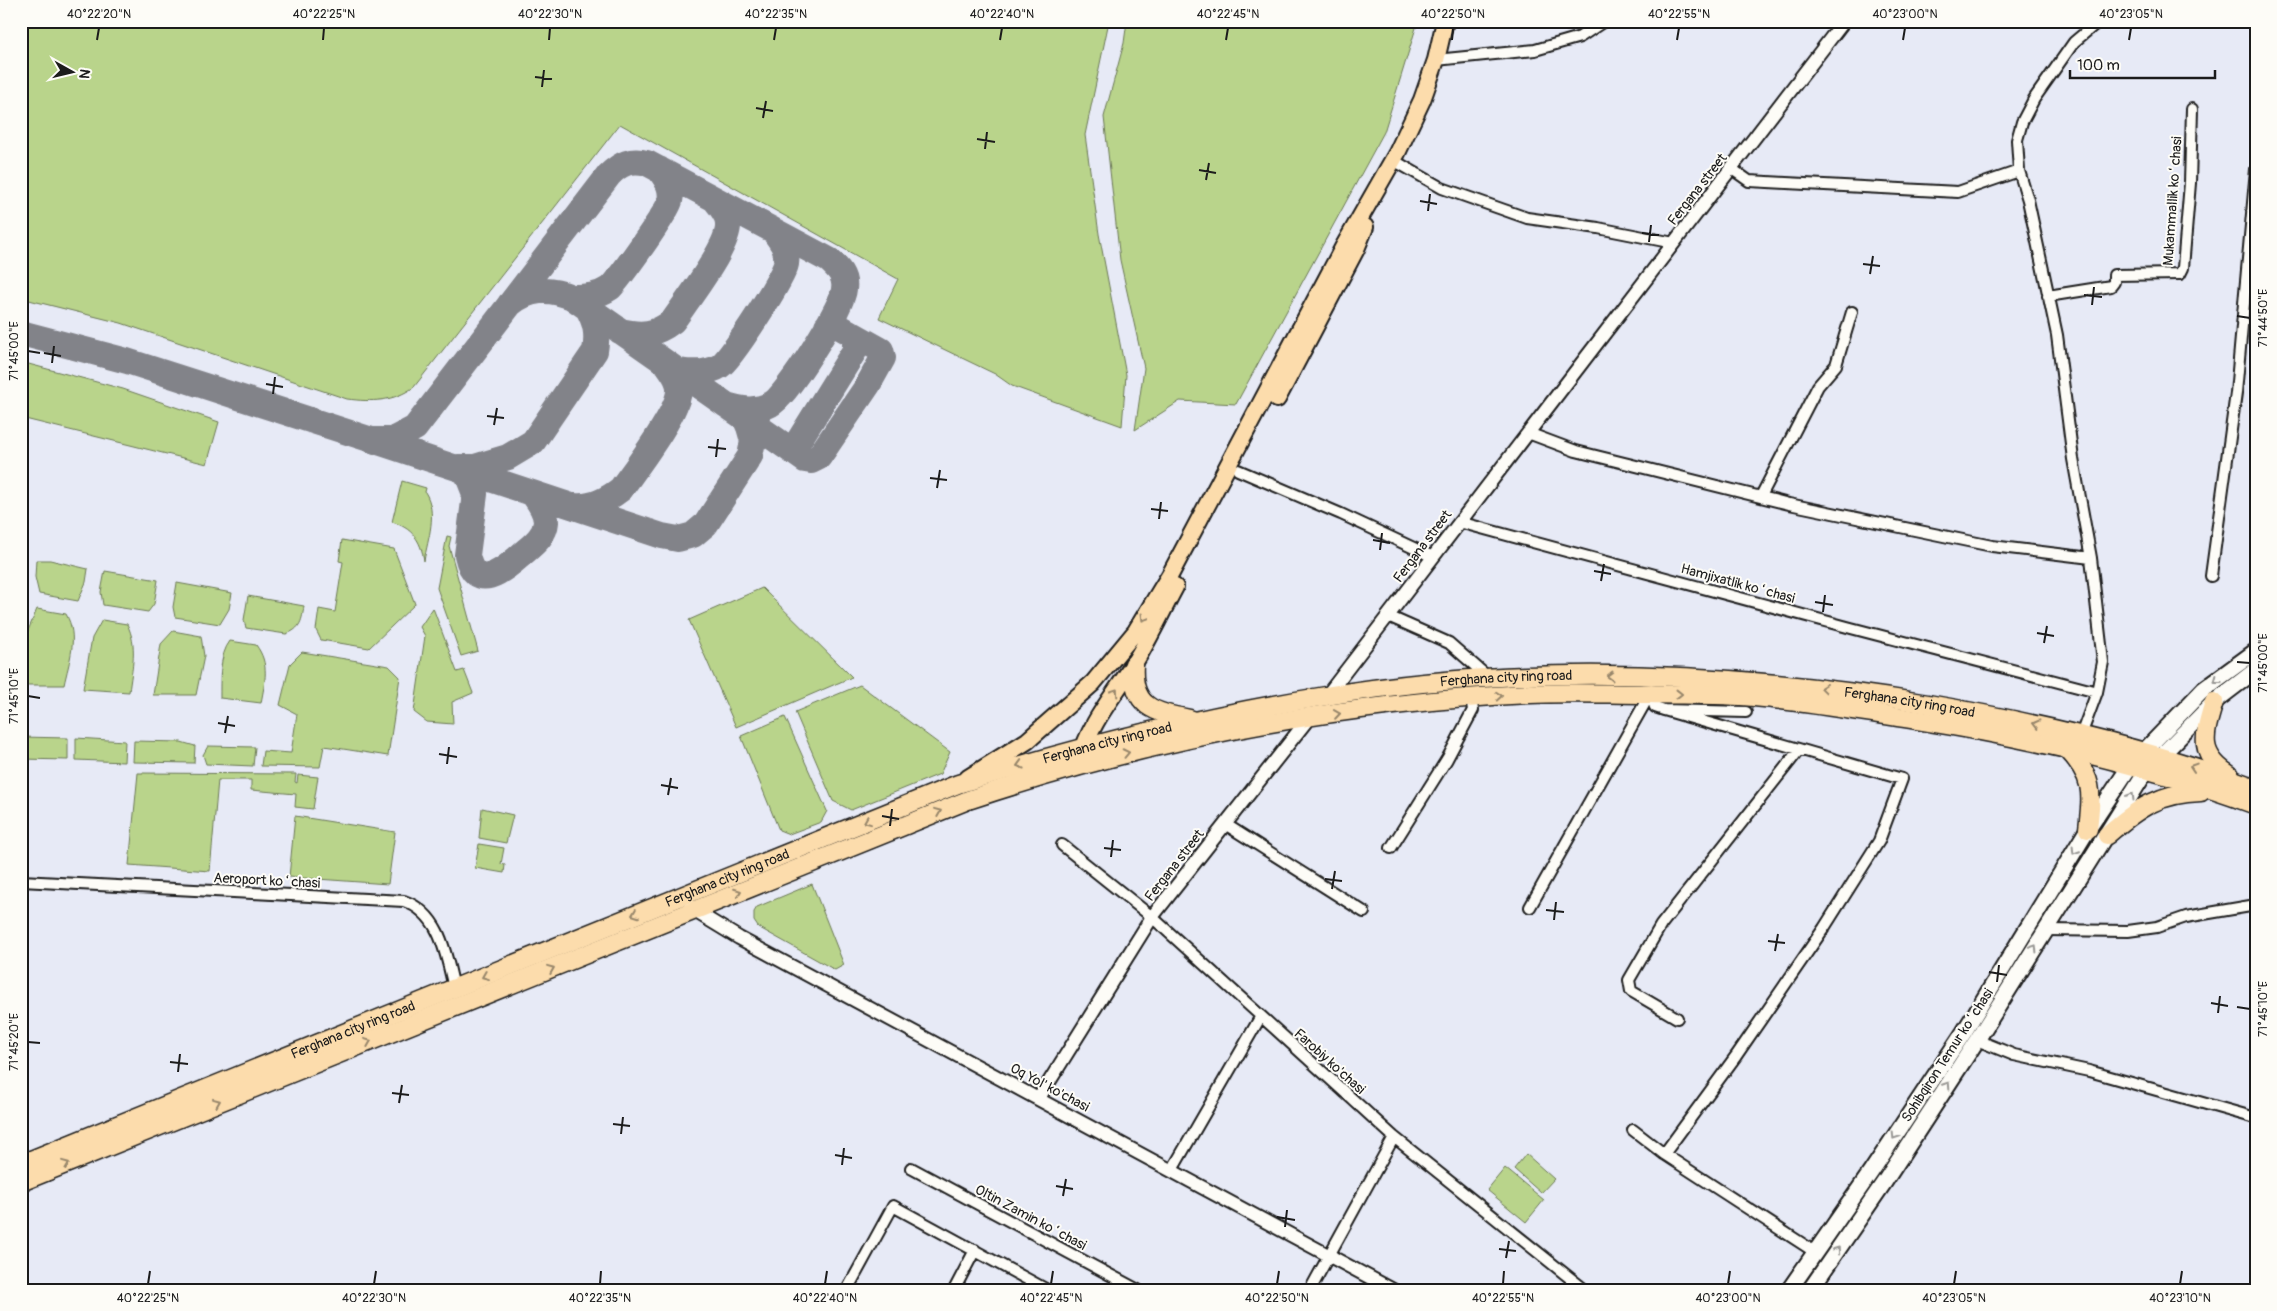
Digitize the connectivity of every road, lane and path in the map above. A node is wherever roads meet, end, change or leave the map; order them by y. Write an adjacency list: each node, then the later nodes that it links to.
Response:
1 (1445, 21): 5 (main road)
2 (1604, 21): 5 (street)
3 (1844, 21): 8 (street, Fergana street)
4 (2099, 21): 10 (street)
5 (1436, 60): 7 (main road)
6 (2192, 110): 12 (street, Mukammallik koʻchasi)
7 (1393, 160): 11 (street); 15 (main road); 43 (main road, one-way to 43)
8 (1732, 169): 10 (street); 11 (street, Fergana street)
9 (2256, 169): 20 (street)
10 (2019, 171): 12 (street)
11 (1674, 243): 14 (street, Fergana street)
12 (2048, 296): 19 (street)
13 (1852, 312): 16 (street)
14 (1528, 433): 16 (street); 17 (street, Fergana street)
15 (1238, 470): 18 (street); 23 (main road)
16 (1761, 496): 19 (street)
17 (1459, 522): 18 (street, Fergana street); 26 (street, Hamjixatlik koʻchasi)
18 (1433, 556): 21 (street, Fergana street)
19 (2091, 558): 26 (street)
20 (2211, 576)
21 (1388, 616): 25 (street); 28 (street, Fergana street)
22 (2256, 650): 39 (main road, one-way to 39)
23 (1134, 664): 34 (highway); 36 (main road, one-way to 23)
24 (2256, 670): 30 (main road)
25 (1490, 678): 28 (highway, Ferghana city ring road); 35 (highway, Ferghana city ring road, one-way to 25)
26 (2097, 692): 35 (street)
27 (1650, 694): 29 (highway, Ferghana city ring road, one-way to 27); 31 (street); 38 (highway, Ferghana city ring road, one-way to 38); 55 (street)
28 (1327, 695): 33 (street, Fergana street); 34 (highway, Ferghana city ring road)
29 (1471, 698): 33 (highway, Ferghana city ring road, one-way to 29); 51 (street)
30 (2214, 702): 40 (main road); 44 (highway)
31 (1664, 710): 32 (street); 37 (street)
32 (1746, 712)
33 (1308, 718): 41 (highway, Ferghana city ring road, one-way to 33); 47 (street, Fergana street)
34 (1195, 720): 36 (highway, Ferghana city ring road)
35 (2081, 735): 39 (highway, Ferghana city ring road)
36 (1084, 748): 41 (main road); 43 (highway, Ferghana city ring road, one-way to 43)
37 (1799, 750): 61 (street); 67 (street)
38 (2068, 750): 42 (highway, Ferghana city ring road); 48 (highway)
39 (2142, 751): 40 (highway, Ferghana city ring road); 42 (main road)
40 (2159, 757): 42 (main road); 44 (highway, Ferghana city ring road, one-way to 40)
41 (1079, 767): 53 (highway, Ferghana city ring road, one-way to 41)
42 (2138, 768): 45 (highway, Ferghana city ring road); 48 (main road, Sohibqiron Temur koʻchasi); 49 (main road, Sohibqiron Temur koʻchasi, one-way to 42)
43 (958, 784): 53 (highway, Ferghana city ring road, one-way to 53)
44 (2251, 786)
45 (2217, 792): 46 (highway, Ferghana city ring road); 49 (highway)
46 (2256, 805)
47 (1225, 824): 56 (street); 57 (street, Fergana street)
48 (2088, 829): 73 (main road, Sohibqiron Temur koʻchasi, one-way to 73)
49 (2107, 835): 58 (main road, Sohibqiron Temur koʻchasi)
50 (1062, 846): 57 (street, Farobiy ko'chasi)
51 (1390, 848)
52 (21, 881): 59 (street, Aeroport koʻchasi)
53 (688, 903): 59 (highway, Ferghana city ring road, one-way to 59); 63 (street, Oq Yol' ko'chasi); 71 (highway, Ferghana city ring road, one-way to 53)
54 (2256, 904): 58 (street)
55 (1530, 907)
56 (1364, 912)
57 (1152, 918): 60 (street, Farobiy ko'chasi); 63 (street, Fergana street)
58 (2046, 930): 62 (main road, Sohibqiron Temur koʻchasi, one-way to 58)
59 (454, 988): 68 (highway, Ferghana city ring road)
60 (1261, 1016): 66 (street, Farobiy ko'chasi); 70 (street)
61 (1677, 1018)
62 (1977, 1040): 64 (street); 83 (main road, Sohibqiron Temur koʻchasi, one-way to 62)
63 (1039, 1098): 70 (street, Oq Yol' ko'chasi)
64 (2256, 1118)
65 (1633, 1130): 67 (street)
66 (1394, 1137): 74 (street); 81 (street, Farobiy ko'chasi)
67 (1664, 1154): 73 (street)
68 (21, 1164)
69 (911, 1168): 78 (street, Oltin Zamin koʻchasi)
70 (1172, 1170): 74 (street, Oq Yol' ko'chasi)
71 (21, 1182)
72 (975, 1250): 75 (street); 76 (street); 77 (street)
73 (1815, 1252): 82 (main road, Sohibqiron Temur koʻchasi)
74 (1329, 1255): 79 (street); 80 (street, Oq Yol' ko'chasi)
75 (847, 1290)
76 (954, 1290)
77 (1047, 1290)
78 (1138, 1290)
79 (1310, 1290)
80 (1393, 1290)
81 (1585, 1290)
82 (1789, 1290)
83 (1810, 1290)

